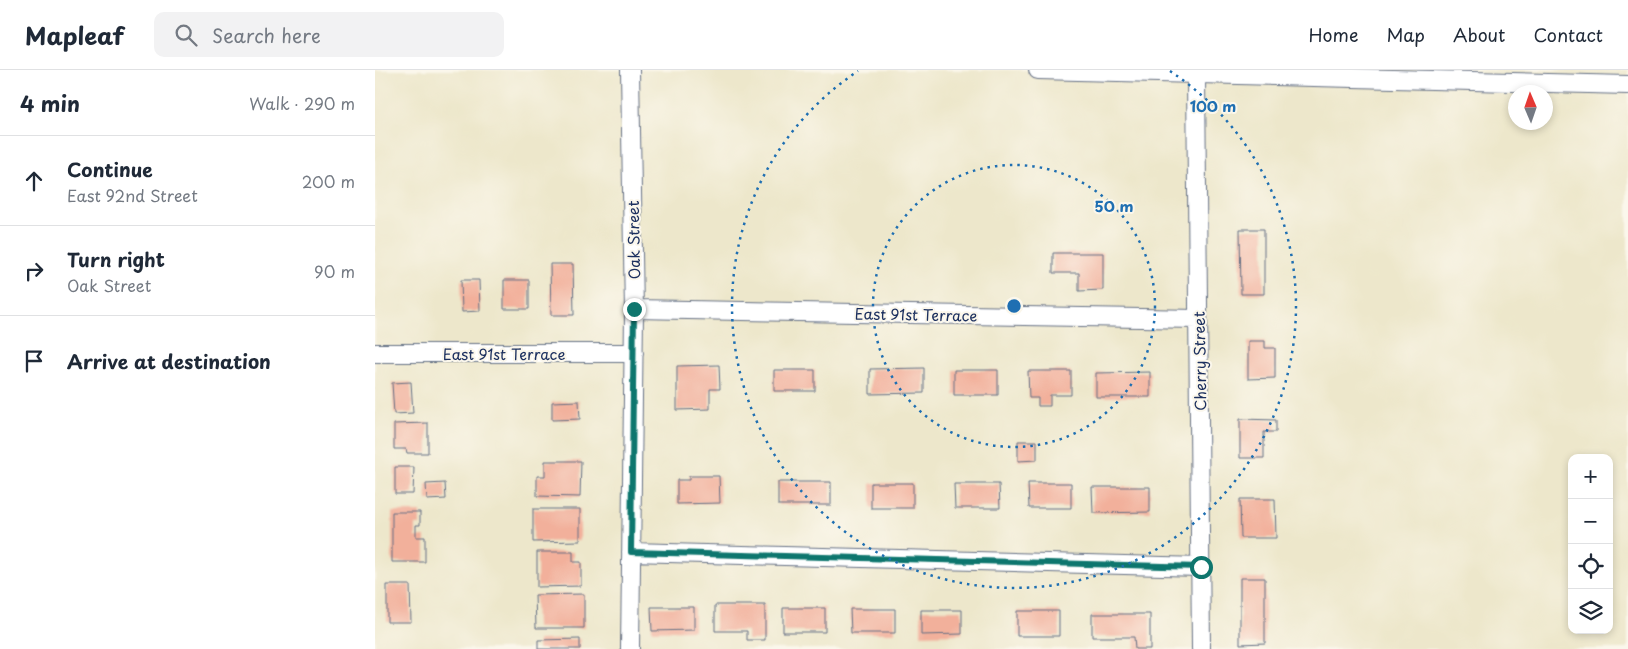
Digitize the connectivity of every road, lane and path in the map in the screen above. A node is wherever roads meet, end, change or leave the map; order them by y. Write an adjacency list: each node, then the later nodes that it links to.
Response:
1 (630, 70): 5 (street, Oak Street)
2 (1038, 70): 3 (street)
3 (1196, 74): 4 (street); 6 (street, Cherry Street)
4 (1628, 85)
5 (634, 309): 6 (street, East 91st Terrace); 8 (street, Oak Street)
6 (1198, 319): 10 (street, Cherry Street)
7 (375, 353): 8 (street, East 91st Terrace)
8 (633, 353): 9 (street, Oak Street)
9 (631, 552): 10 (street); 11 (street, Oak Street)
10 (1201, 567): 12 (street, Cherry Street)
11 (630, 649)
12 (1201, 649)

